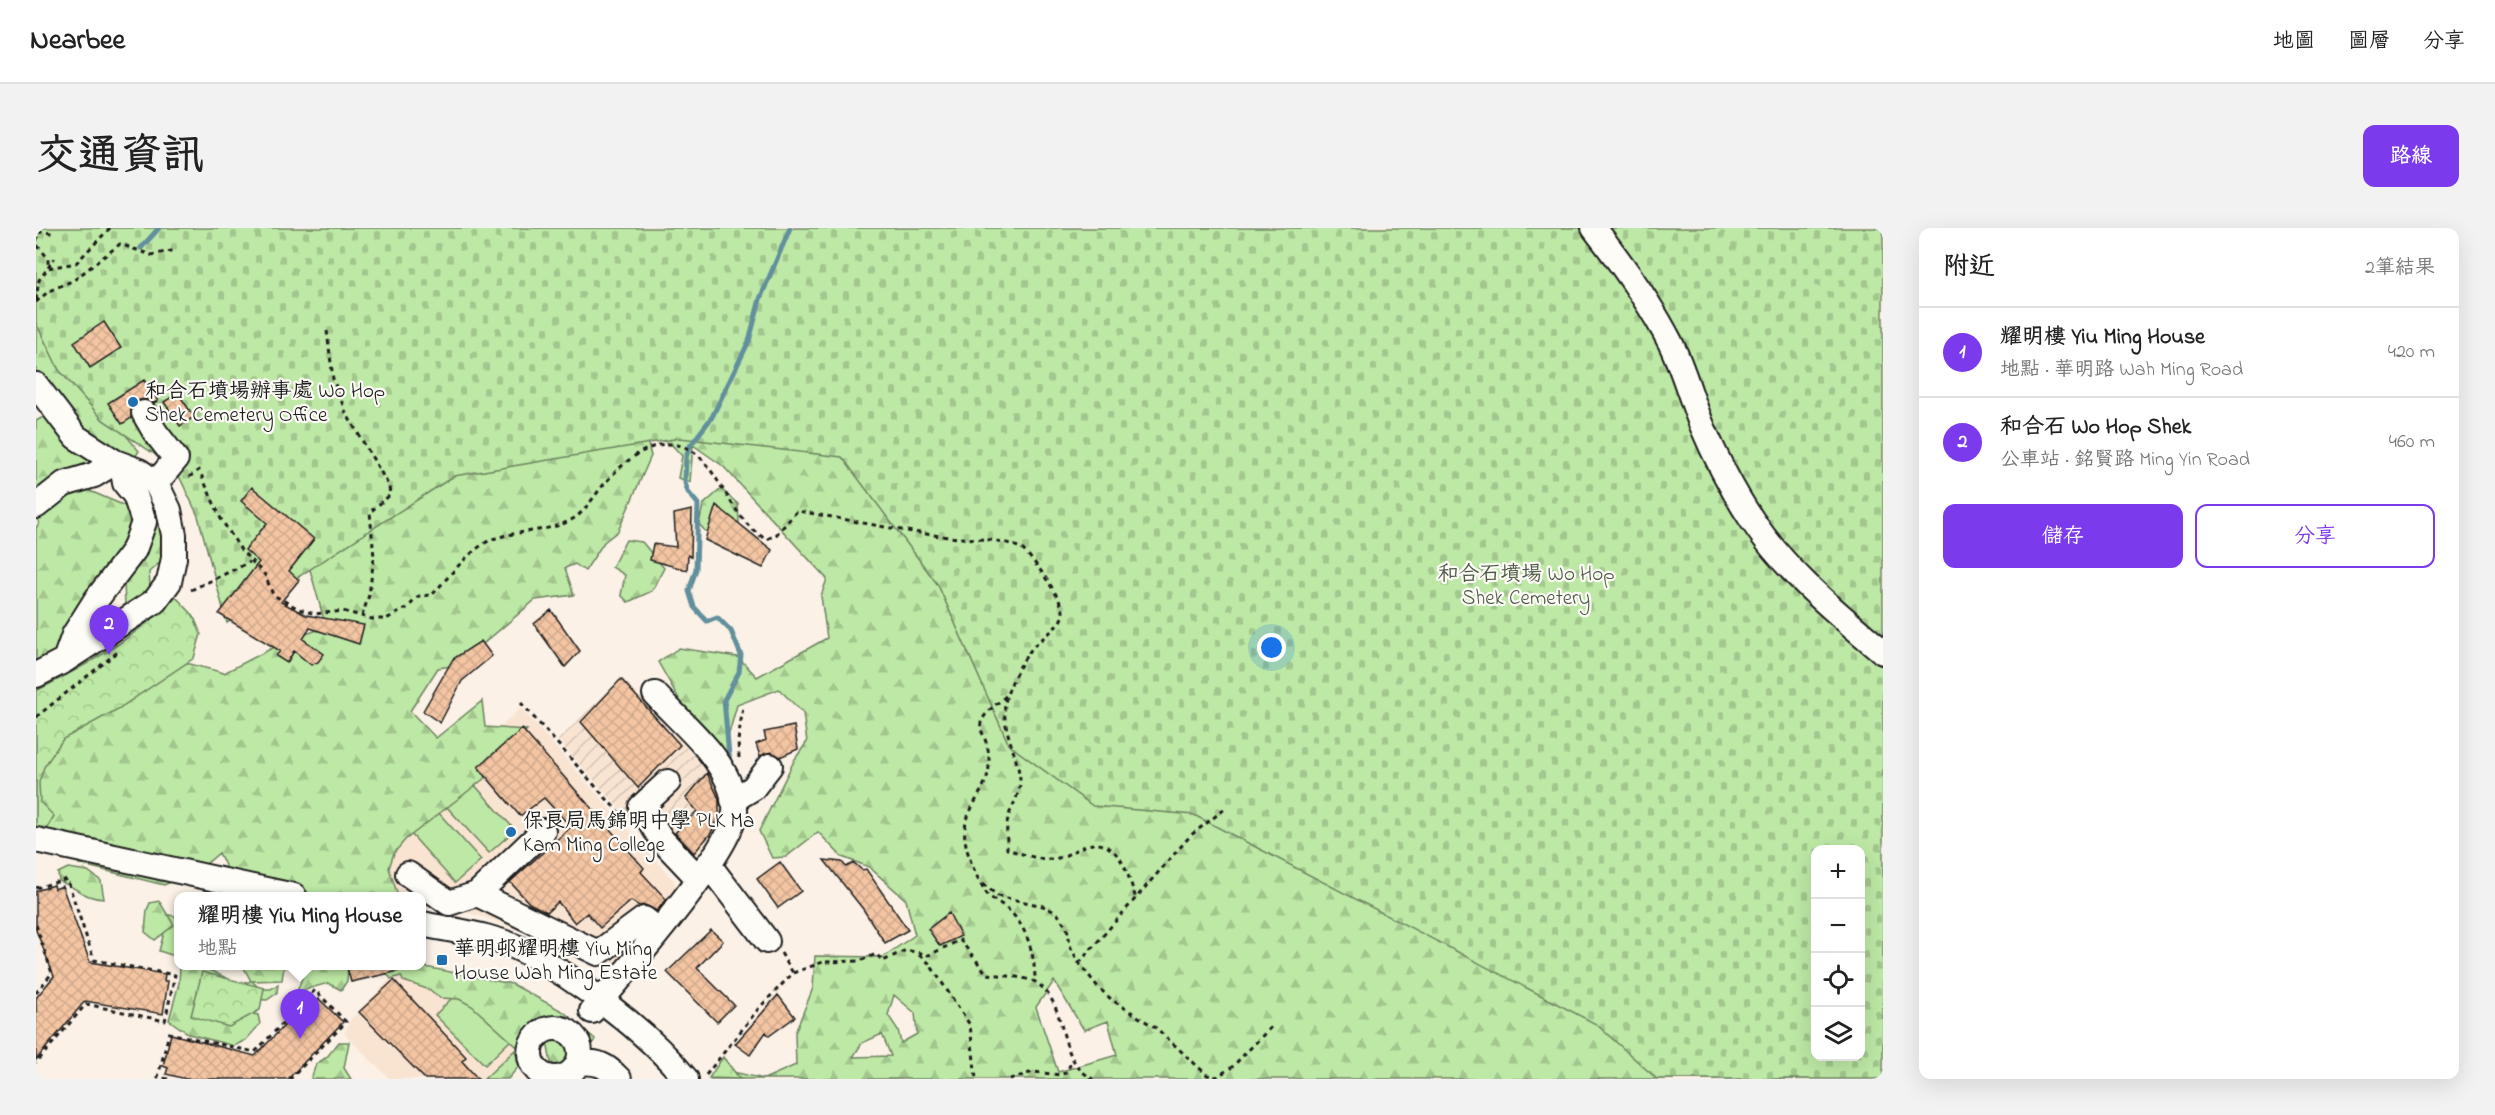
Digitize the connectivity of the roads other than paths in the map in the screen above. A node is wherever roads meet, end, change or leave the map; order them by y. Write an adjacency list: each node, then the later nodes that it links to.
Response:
1 (1594, 228): 7 (street)
2 (36, 385): 4 (street)
3 (144, 412): 5 (street)
4 (120, 470): 5 (street); 6 (street); 8 (street)
5 (156, 483): 8 (street)
6 (36, 506)
7 (1883, 652)
8 (65, 660): 9 (street)
9 (36, 675)
10 (655, 694): 13 (street)
11 (770, 766): 13 (street)
12 (668, 782): 16 (street)
13 (733, 800): 16 (street)
14 (543, 831): 19 (street)
15 (36, 840): 18 (street)
16 (703, 871): 21 (street); 22 (street)
17 (408, 874): 19 (street)
18 (271, 892)
19 (477, 894): 21 (street)
20 (426, 925): 23 (street)
21 (658, 930): 23 (street)
22 (771, 943)
23 (596, 1006): 27 (street); 28 (street)
24 (578, 1063): 25 (street); 25 (street); 26 (street)
25 (530, 1072)
26 (619, 1079)
27 (668, 1079)
28 (686, 1079)

